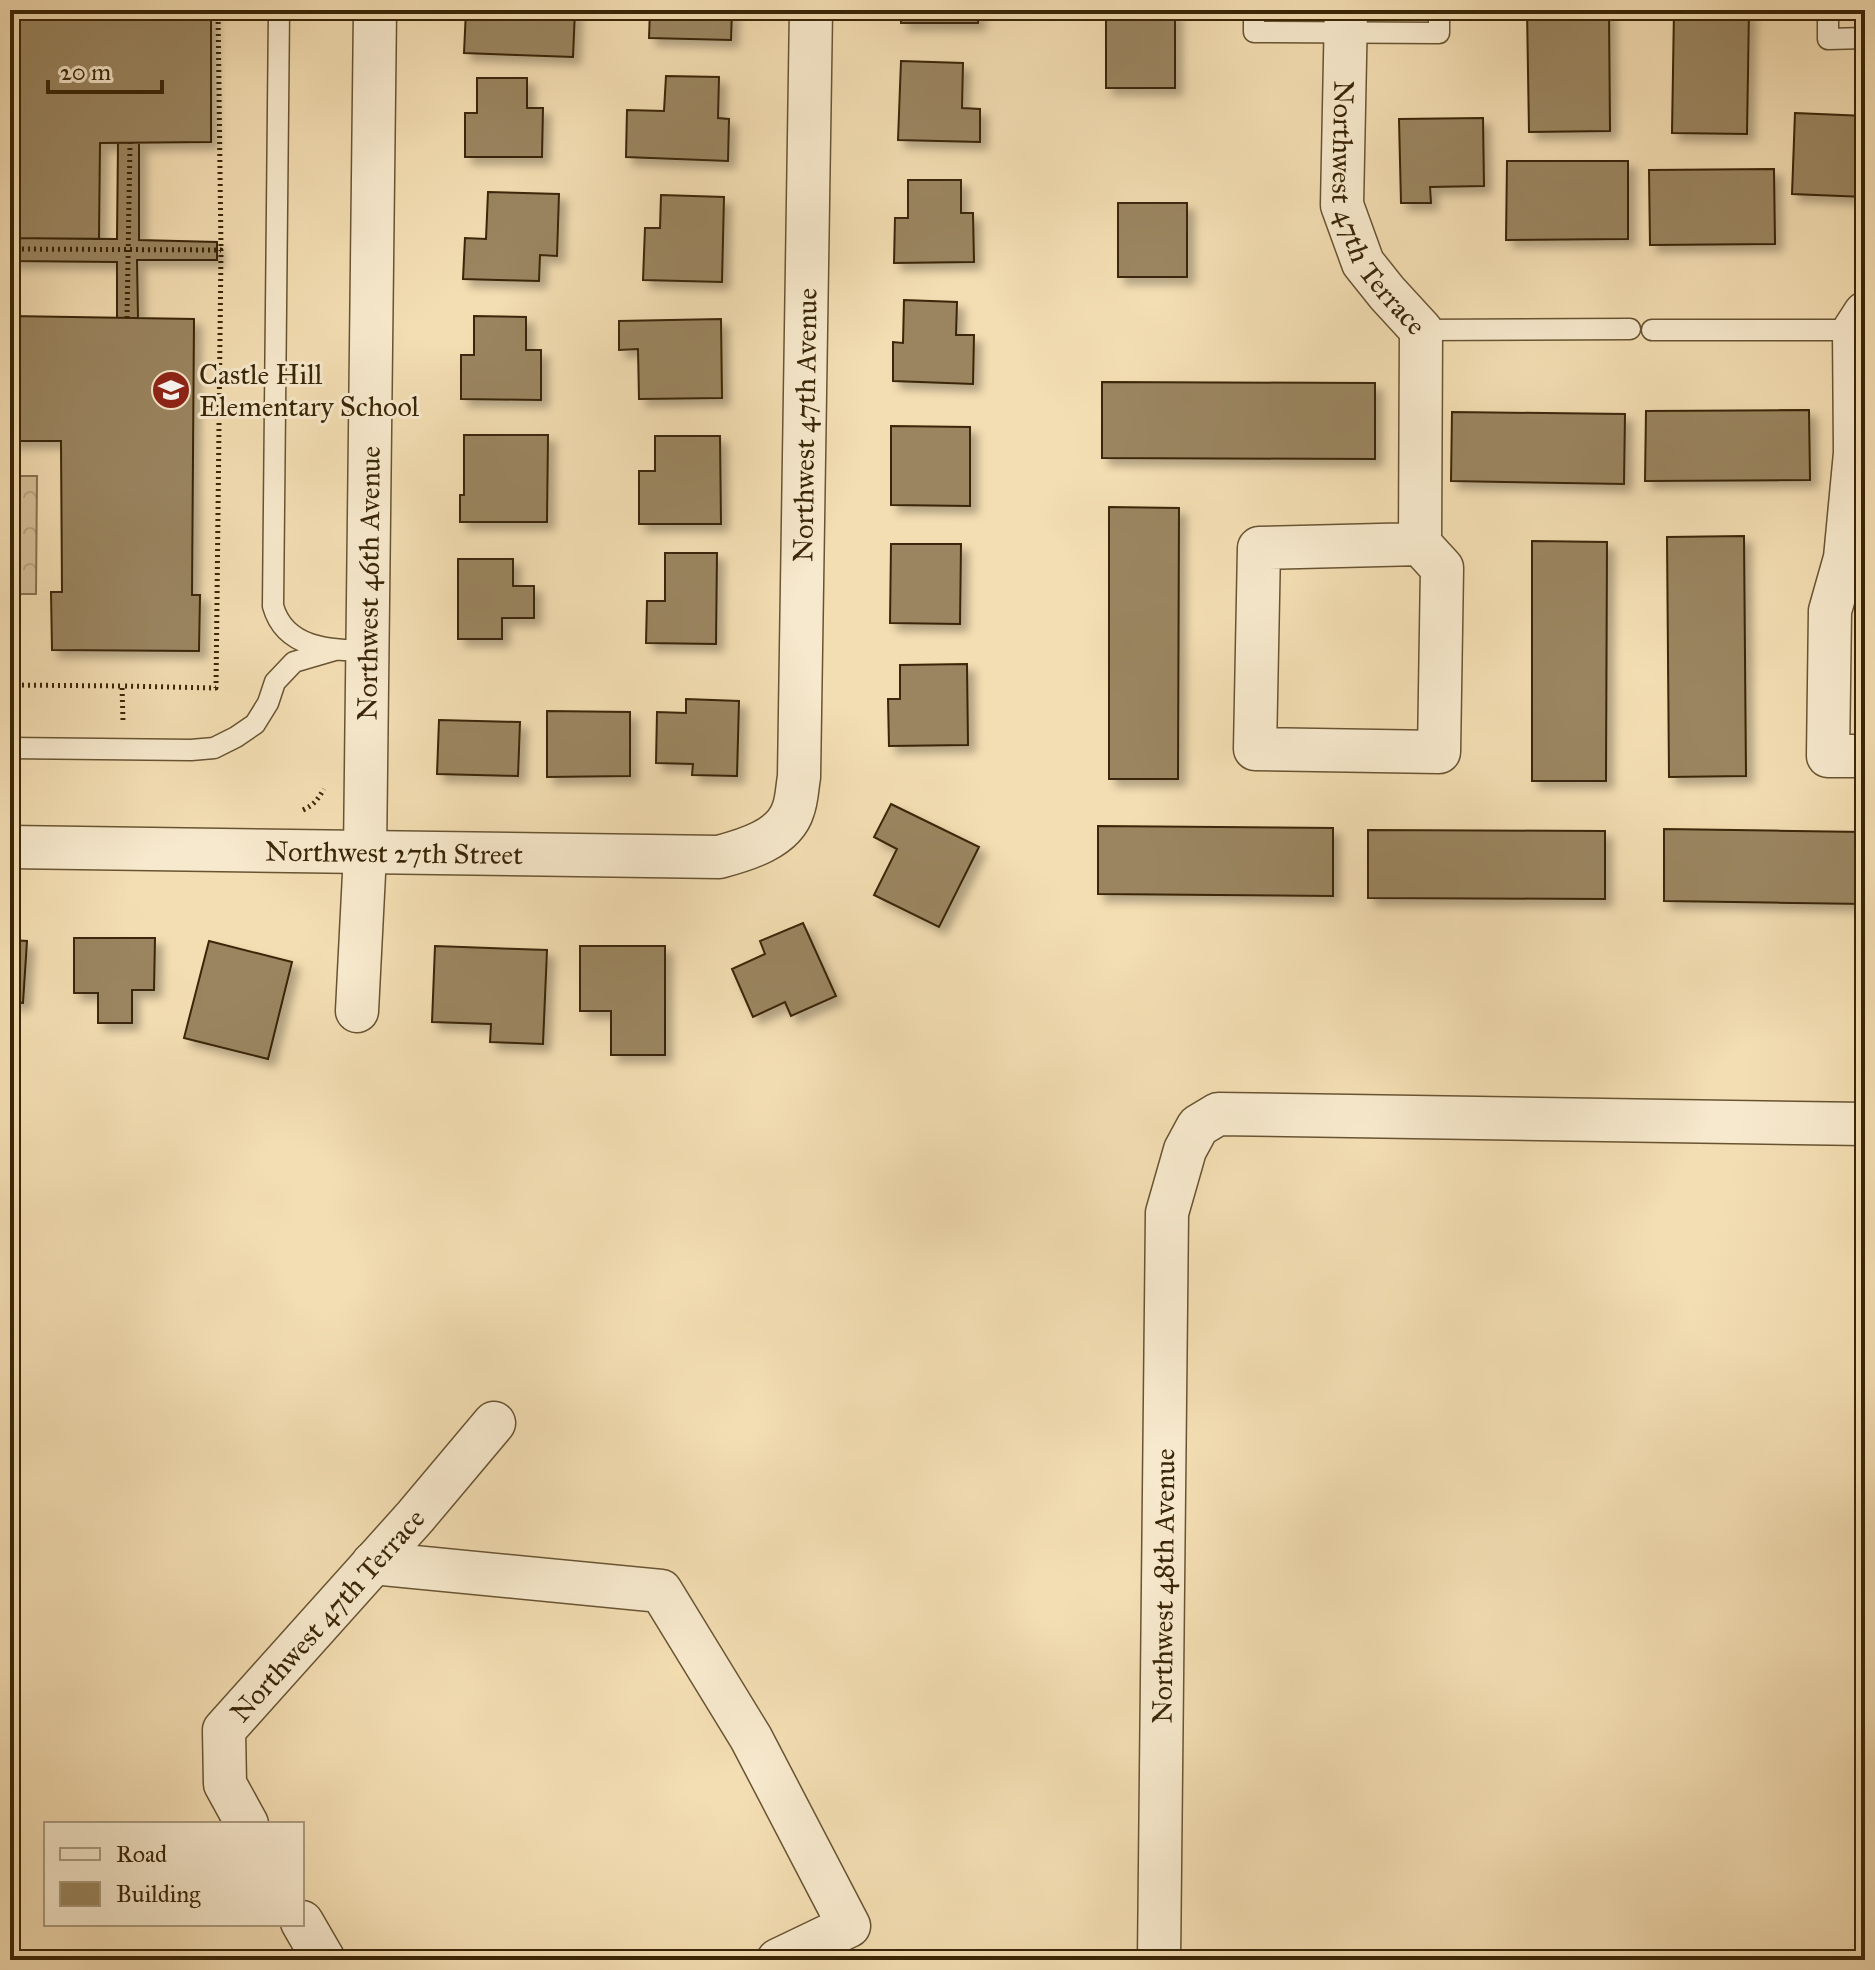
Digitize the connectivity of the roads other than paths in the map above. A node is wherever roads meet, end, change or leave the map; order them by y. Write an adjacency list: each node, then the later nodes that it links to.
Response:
1 (279, 10): 15 (lane)
2 (375, 10): 15 (street, Northwest 46th Avenue)
3 (811, 10): 18 (street, Northwest 47th Avenue)
4 (1254, 10): 7 (lane)
5 (1439, 10): 7 (lane)
6 (1828, 10): 8 (lane)
7 (1346, 22): 11 (street, Northwest 47th Terrace)
8 (1865, 38)
9 (1860, 322): 12 (lane); 14 (street)
10 (1630, 329): 11 (lane)
11 (1421, 330): 13 (street, Northwest 47th Terrace)
12 (1652, 330)
13 (1420, 544): 13 (street)
14 (1855, 558): 17 (street)
15 (352, 650): 16 (lane); 20 (street, Northwest 46th Avenue)
16 (10, 748)
17 (1865, 756)
18 (775, 835): 20 (street, Northwest 27th Street)
19 (10, 847): 20 (street, Northwest 27th Street)
20 (365, 854): 21 (street, Northwest 46th Avenue)
21 (357, 1011)
22 (1865, 1124): 29 (street, Northwest 48th Avenue)
23 (494, 1423): 24 (street, Northwest 47th Terrace)
24 (373, 1563): 25 (street, Northwest 47th Terrace); 28 (street)
25 (246, 1822)
26 (304, 1925): 27 (street)
27 (324, 1960)
28 (778, 1960)
29 (1159, 1960)

